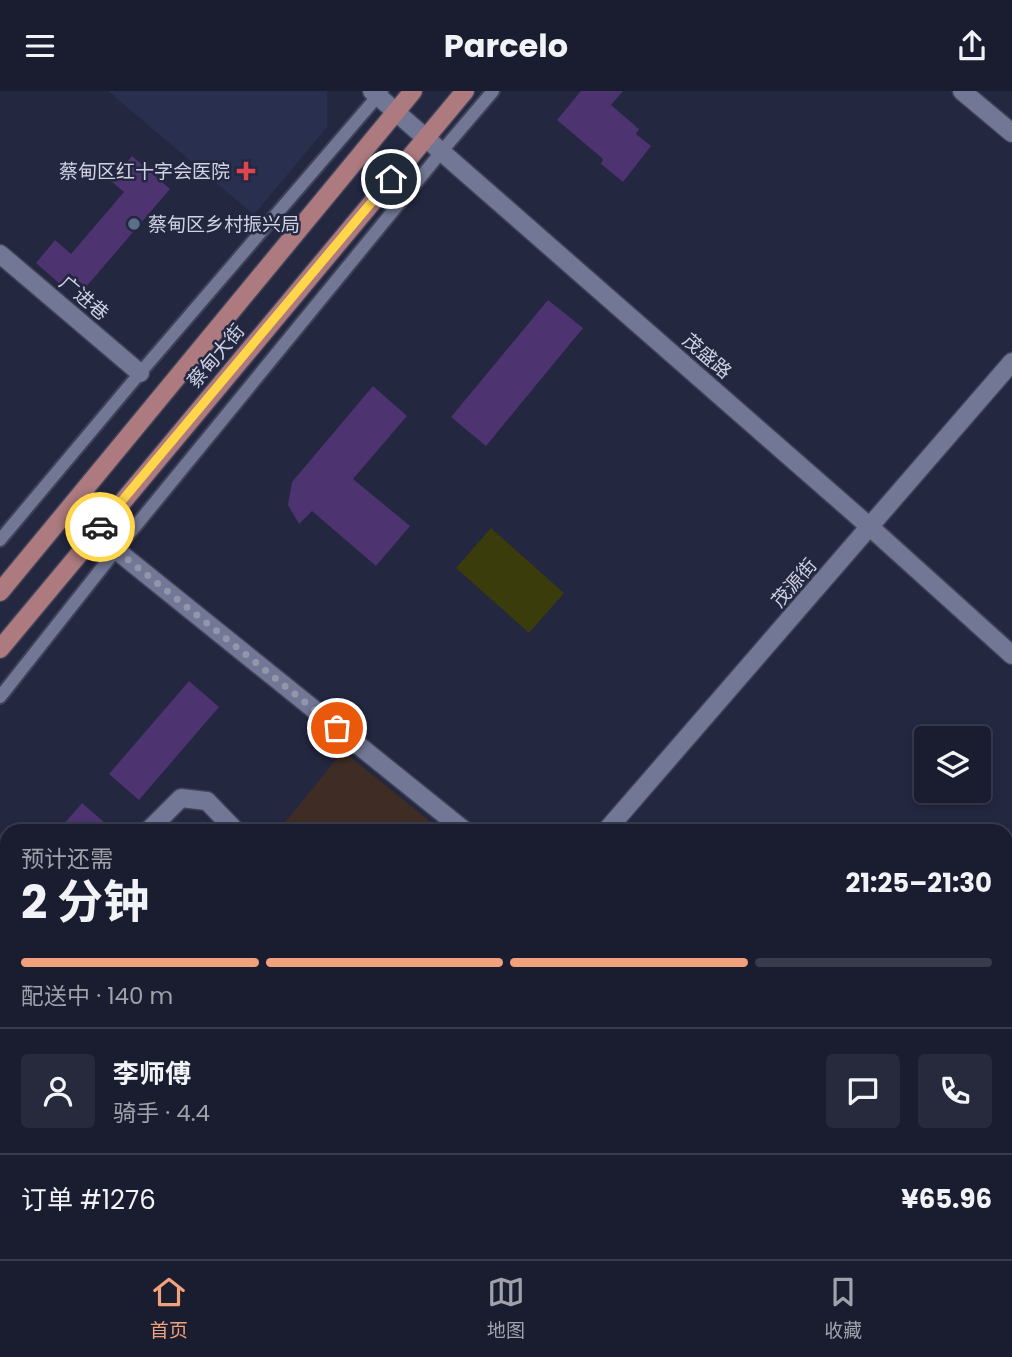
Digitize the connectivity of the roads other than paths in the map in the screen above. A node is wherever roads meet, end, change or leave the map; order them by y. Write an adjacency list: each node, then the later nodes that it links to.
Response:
1 (413, 91): 6 (main road, 蔡甸大街)
2 (466, 91): 8 (main road, 蔡甸大街)
3 (493, 91): 9 (lane)
4 (962, 91): 7 (street)
5 (378, 93): 6 (street, 茂盛路); 12 (lane)
6 (396, 112): 8 (street, 茂盛路); 17 (main road, 蔡甸大街)
7 (1012, 133)
8 (426, 138): 9 (street, 茂盛路); 14 (main road, 蔡甸大街)
9 (442, 151): 13 (street, 茂盛路); 16 (lane)
10 (0, 254): 12 (street, 广进巷)
11 (1012, 362): 13 (street, 茂源街)
12 (140, 373): 15 (lane)
13 (870, 527): 19 (street, 茂盛路); 24 (street, 茂源街)
14 (95, 533): 16 (street); 18 (main road, 蔡甸大街)
15 (0, 540)
16 (116, 550): 20 (lane); 23 (street)
17 (0, 592)
18 (0, 649)
19 (1012, 655)
20 (0, 697)
21 (155, 824): 22 (street)
22 (229, 824)
23 (456, 824)
24 (612, 824)

